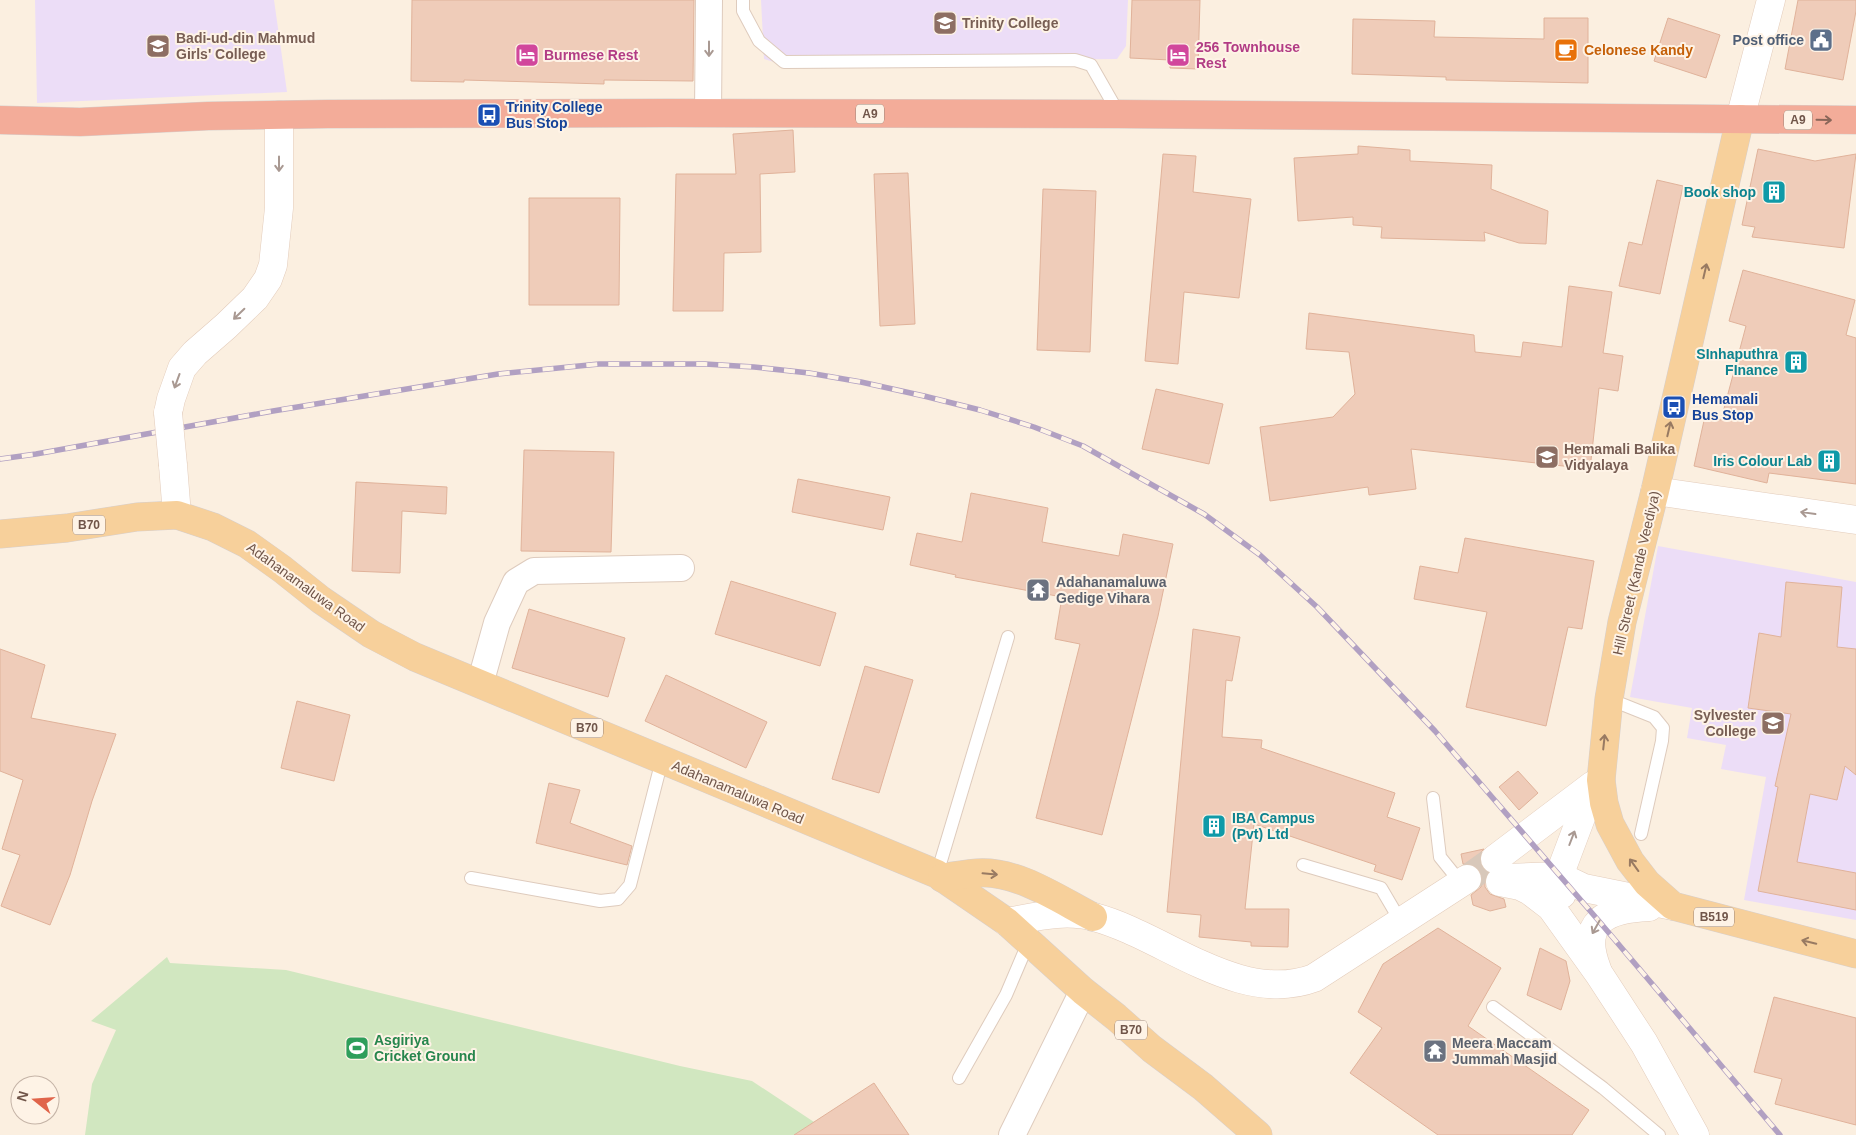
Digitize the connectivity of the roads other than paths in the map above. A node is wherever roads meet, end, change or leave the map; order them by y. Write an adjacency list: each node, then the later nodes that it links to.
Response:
1 (709, 0): 4 (street, one-way to 4)
2 (743, 0): 5 (lane)
3 (1772, 0): 7 (street)
4 (708, 113): 5 (highway, A9); 6 (highway, A9)
5 (1119, 114): 7 (highway, A9)
6 (279, 115): 8 (highway, A9); 11 (street, one-way to 11, bridge)
7 (1740, 119): 9 (highway, A9, one-way to 9); 10 (main road, Hill Street (Kande Veediya), one-way to 7)
8 (0, 120)
9 (1856, 120)
10 (1655, 491): 12 (street, one-way to 10); 17 (main road, Hill Street (Kande Veediya))
11 (177, 515): 13 (main road, B70); 16 (main road, Adahanamaluwa Road / B70)
12 (1856, 520)
13 (0, 534)
14 (681, 568): 16 (street)
15 (1008, 637): 24 (lane)
16 (480, 684): 18 (main road, Adahanamaluwa Road / B70)
17 (1608, 699): 19 (main road, Hill Street (Kande Veediya), one-way to 17); 21 (lane)
18 (662, 760): 24 (main road, Adahanamaluwa Road / B70); 26 (lane)
19 (1601, 780): 23 (street); 25 (street, one-way to 19); 28 (main road, Hill Street (Kande Veediya) / B519, one-way to 19)
20 (1433, 798): 27 (lane)
21 (1641, 834)
22 (1303, 865): 31 (lane)
23 (1498, 873): 25 (street); 32 (street)
24 (939, 876): 29 (main road, one-way to 29); 30 (main road, Adahanamaluwa Road / B70)
25 (1559, 876): 28 (street); 32 (street)
26 (471, 878)
27 (1465, 881): 31 (street)
28 (1673, 906): 34 (main road, B519, one-way to 28); 35 (street, one-way to 35)
29 (1092, 917): 30 (street); 31 (street)
30 (1007, 922): 33 (main road, Adahanamaluwa Road / B70)
31 (1401, 922)
32 (1571, 936): 35 (street)
33 (1029, 941): 36 (main road, Adahanamaluwa Road / B70); 38 (lane)
34 (1856, 954)
35 (1599, 974): 42 (street)
36 (1083, 991): 39 (street); 40 (main road, Adahanamaluwa Road / B70)
37 (1493, 1007): 41 (lane)
38 (960, 1078)
39 (1012, 1135)
40 (1258, 1135)
41 (1659, 1135)
42 (1695, 1135)

